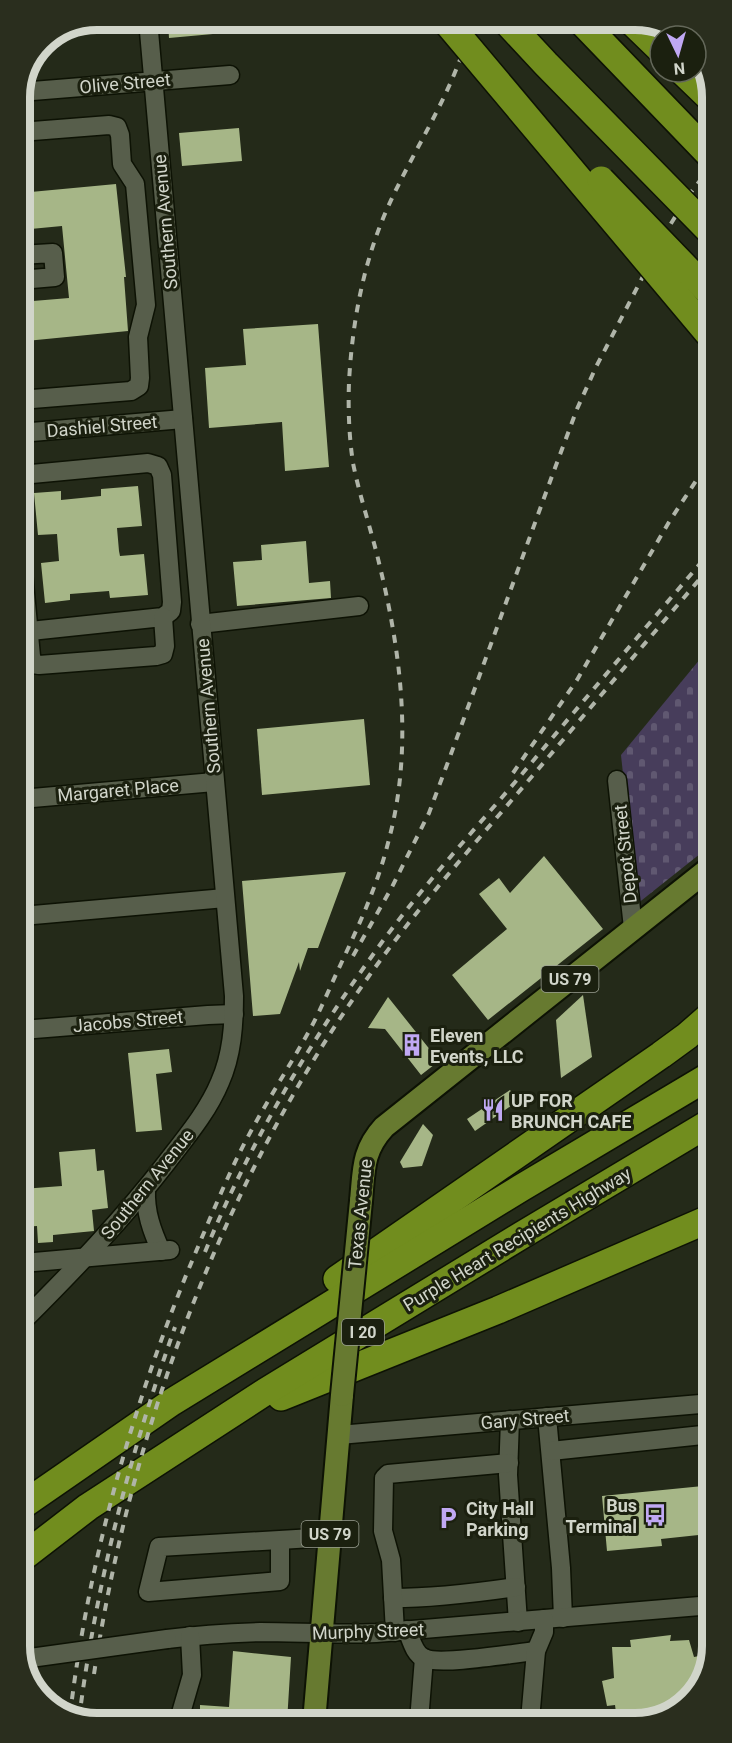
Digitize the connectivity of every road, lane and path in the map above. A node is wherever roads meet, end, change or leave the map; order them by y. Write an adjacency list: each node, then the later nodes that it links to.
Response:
1 (149, 30): 7 (street, Southern Avenue)
2 (453, 30): 15 (highway, bridge)
3 (455, 30): 14 (highway, bridge)
4 (514, 30): 11 (highway, bridge)
5 (590, 30): 10 (highway)
6 (230, 75): 7 (street, Olive Street)
7 (153, 81): 8 (street, Olive Street); 17 (street, Southern Avenue)
8 (30, 91)
9 (30, 131): 16 (street)
10 (702, 147)
11 (702, 223)
12 (30, 254): 13 (street)
13 (30, 279)
14 (702, 285)
15 (702, 326)
16 (30, 399)
17 (183, 419): 18 (street, Dashiel Street); 22 (street, Southern Avenue)
18 (30, 432)
19 (30, 474): 21 (street)
20 (359, 606): 22 (street)
21 (163, 616): 23 (street); 24 (street)
22 (200, 624): 26 (street, Southern Avenue)
23 (30, 630)
24 (30, 652)
25 (617, 780): 31 (street, Depot Street)
26 (214, 782): 27 (street, Margaret Place); 29 (street, Southern Avenue)
27 (30, 798)
28 (702, 874): 31 (main road, Texas Avenue / US 79)
29 (225, 898): 30 (street); 32 (street, Southern Avenue)
30 (30, 915)
31 (633, 928): 47 (main road, Texas Avenue / US 79, bridge)
32 (234, 1014): 34 (street, Jacobs Street); 37 (street, Southern Avenue)
33 (702, 1023): 42 (highway)
34 (30, 1029)
35 (702, 1080): 42 (highway, I 20)
36 (702, 1128): 46 (highway, Purple Heart Recipients Highway / I 20)
37 (146, 1190): 39 (street, Southern Avenue); 39 (street)
38 (702, 1222): 46 (highway)
39 (86, 1258): 40 (street); 41 (street, Southern Avenue)
40 (30, 1262)
41 (30, 1314)
42 (172, 1402): 51 (highway, I 20)
43 (702, 1403): 44 (street, Gary Street)
44 (547, 1417): 45 (street, Gary Street); 49 (street)
45 (510, 1420): 47 (street, Gary Street); 50 (street)
46 (216, 1423): 54 (highway, Purple Heart Recipients Highway / I 20)
47 (339, 1435): 52 (main road, Texas Avenue / US 79)
48 (702, 1435): 49 (street)
49 (551, 1451): 58 (street)
50 (509, 1463): 55 (street); 56 (street)
51 (30, 1500)
52 (330, 1537): 53 (street); 62 (main road, Texas Avenue / US 79)
53 (280, 1540): 53 (street)
54 (30, 1552)
55 (516, 1587): 56 (street); 60 (street)
56 (393, 1598): 61 (street)
57 (702, 1606): 58 (street, Murphy Street)
58 (563, 1618): 59 (street, Murphy Street)
59 (544, 1619): 60 (street, Murphy Street); 64 (street)
60 (518, 1622): 61 (street, Murphy Street)
61 (401, 1631): 62 (street, Murphy Street); 66 (street)
62 (321, 1633): 63 (street, Murphy Street); 68 (main road, Texas Avenue / US 79)
63 (190, 1636): 65 (street, Murphy Street, bridge); 67 (street)
64 (536, 1650): 66 (street); 70 (street)
65 (31, 1658)
66 (424, 1658): 69 (street)
67 (181, 1713)
68 (315, 1713)
69 (420, 1713)
70 (531, 1713)

